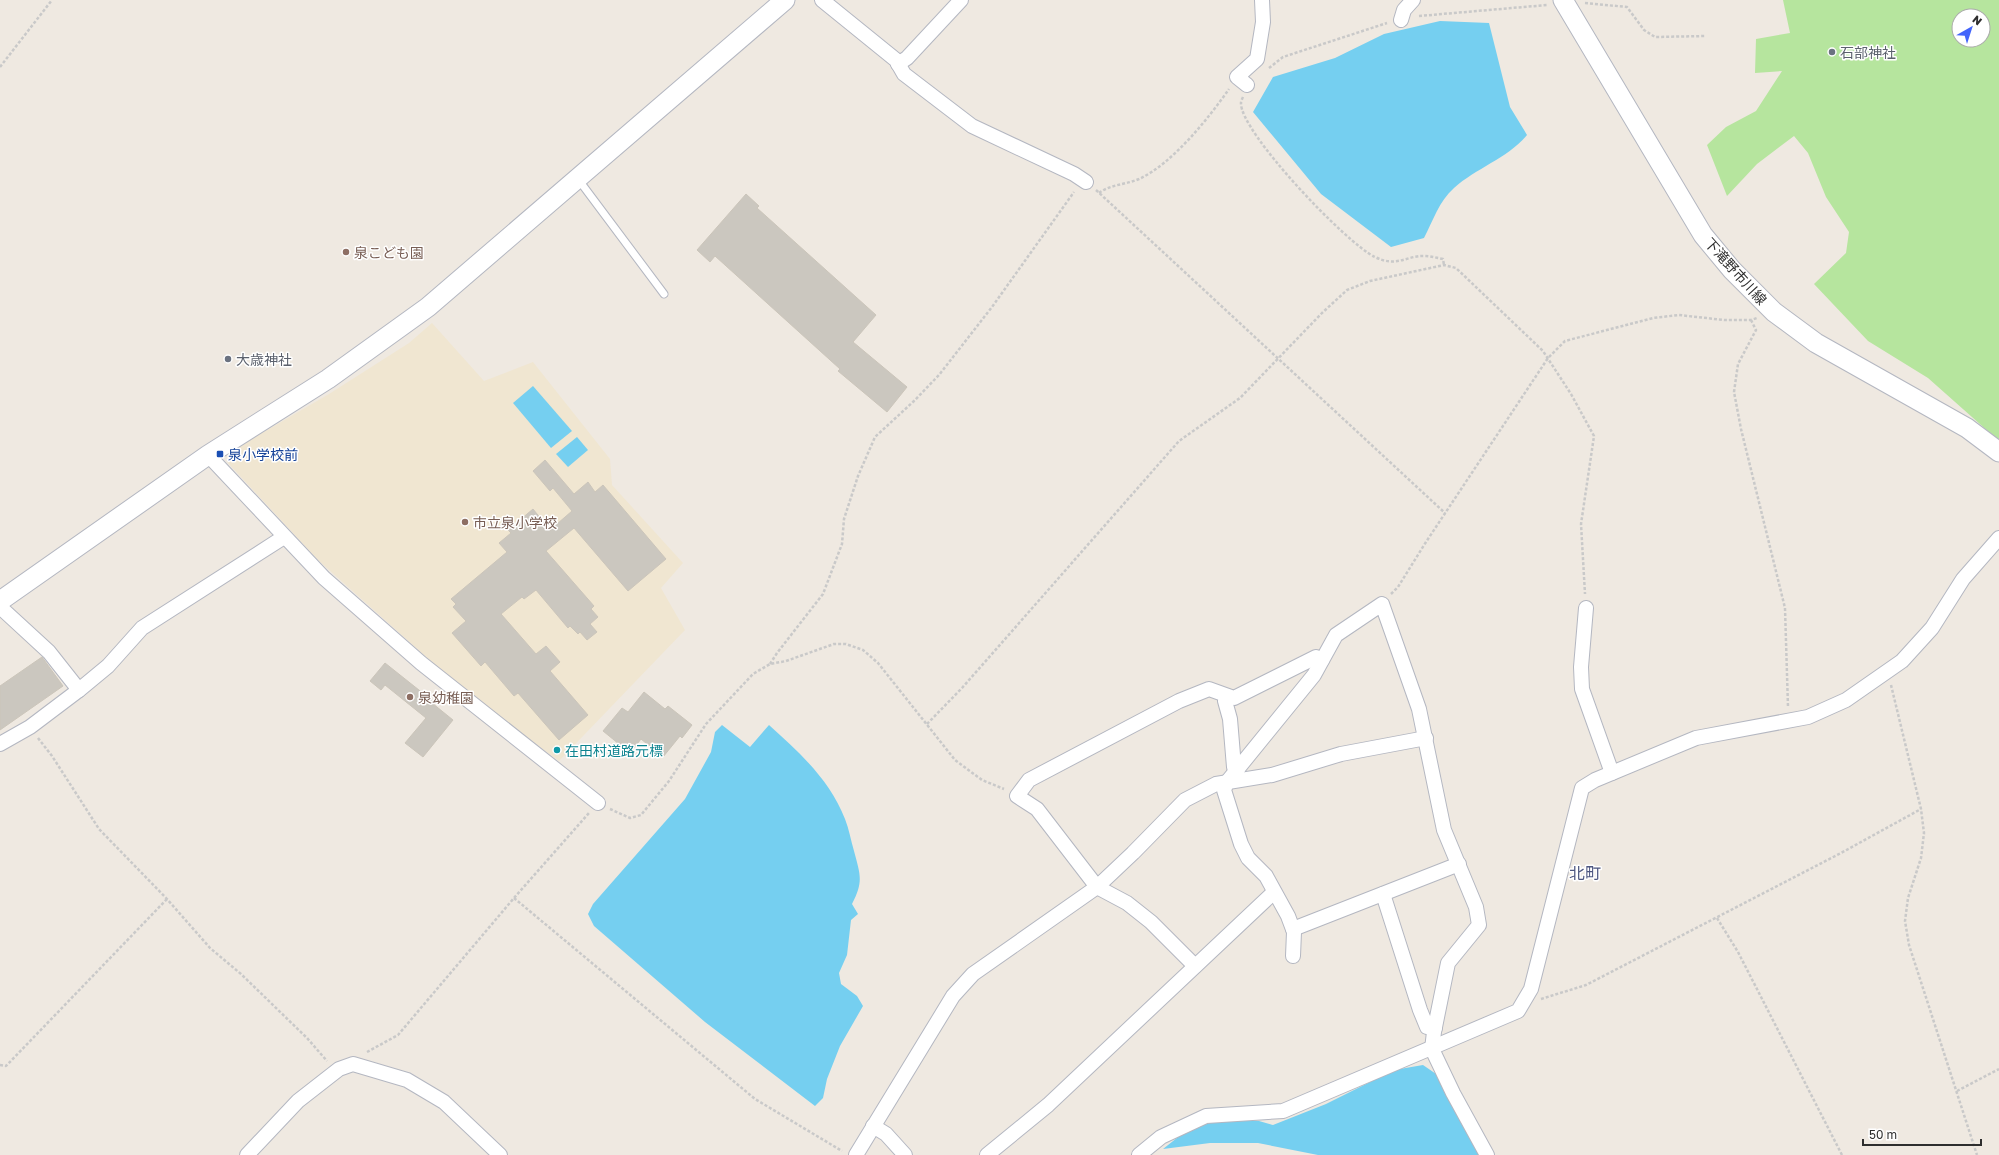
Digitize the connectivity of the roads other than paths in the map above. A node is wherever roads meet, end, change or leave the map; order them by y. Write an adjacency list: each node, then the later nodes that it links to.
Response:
1 (786, 0): 10 (street)
2 (822, 0): 8 (street)
3 (961, 0): 8 (street)
4 (1262, 0): 9 (street)
5 (1412, 0): 7 (street)
6 (1561, 3): 13 (street, 下滝野市川線)
7 (1400, 20)
8 (898, 64): 11 (street)
9 (1242, 81)
10 (578, 179): 12 (lane); 14 (street)
11 (1086, 182)
12 (664, 294)
13 (1999, 452)
14 (208, 456): 15 (street); 17 (street)
15 (284, 536): 21 (street); 28 (street)
16 (1999, 538): 26 (street)
17 (0, 601)
18 (0, 606): 21 (street)
19 (1586, 608): 26 (street)
20 (1322, 660): 22 (street); 23 (street); 25 (street)
21 (79, 690): 24 (street)
22 (1227, 696): 25 (street); 30 (street)
23 (1426, 738): 27 (street); 29 (street)
24 (0, 744)
25 (1238, 769): 27 (street)
26 (1612, 773): 37 (street)
27 (1227, 782): 30 (street); 31 (street)
28 (598, 803)
29 (1459, 864): 32 (street); 36 (street)
30 (1097, 887): 35 (street); 38 (street)
31 (1274, 892): 33 (street); 35 (street)
32 (1383, 894): 33 (street); 36 (street)
33 (1293, 929): 34 (street)
34 (1293, 956)
35 (1195, 966): 43 (street)
36 (1435, 1028): 37 (street)
37 (1432, 1049): 44 (street); 45 (street)
38 (873, 1126): 39 (street); 42 (street)
39 (849, 1153)
40 (247, 1155): 41 (street)
41 (500, 1155)
42 (904, 1155)
43 (987, 1155)
44 (1139, 1155)
45 (1487, 1155)

